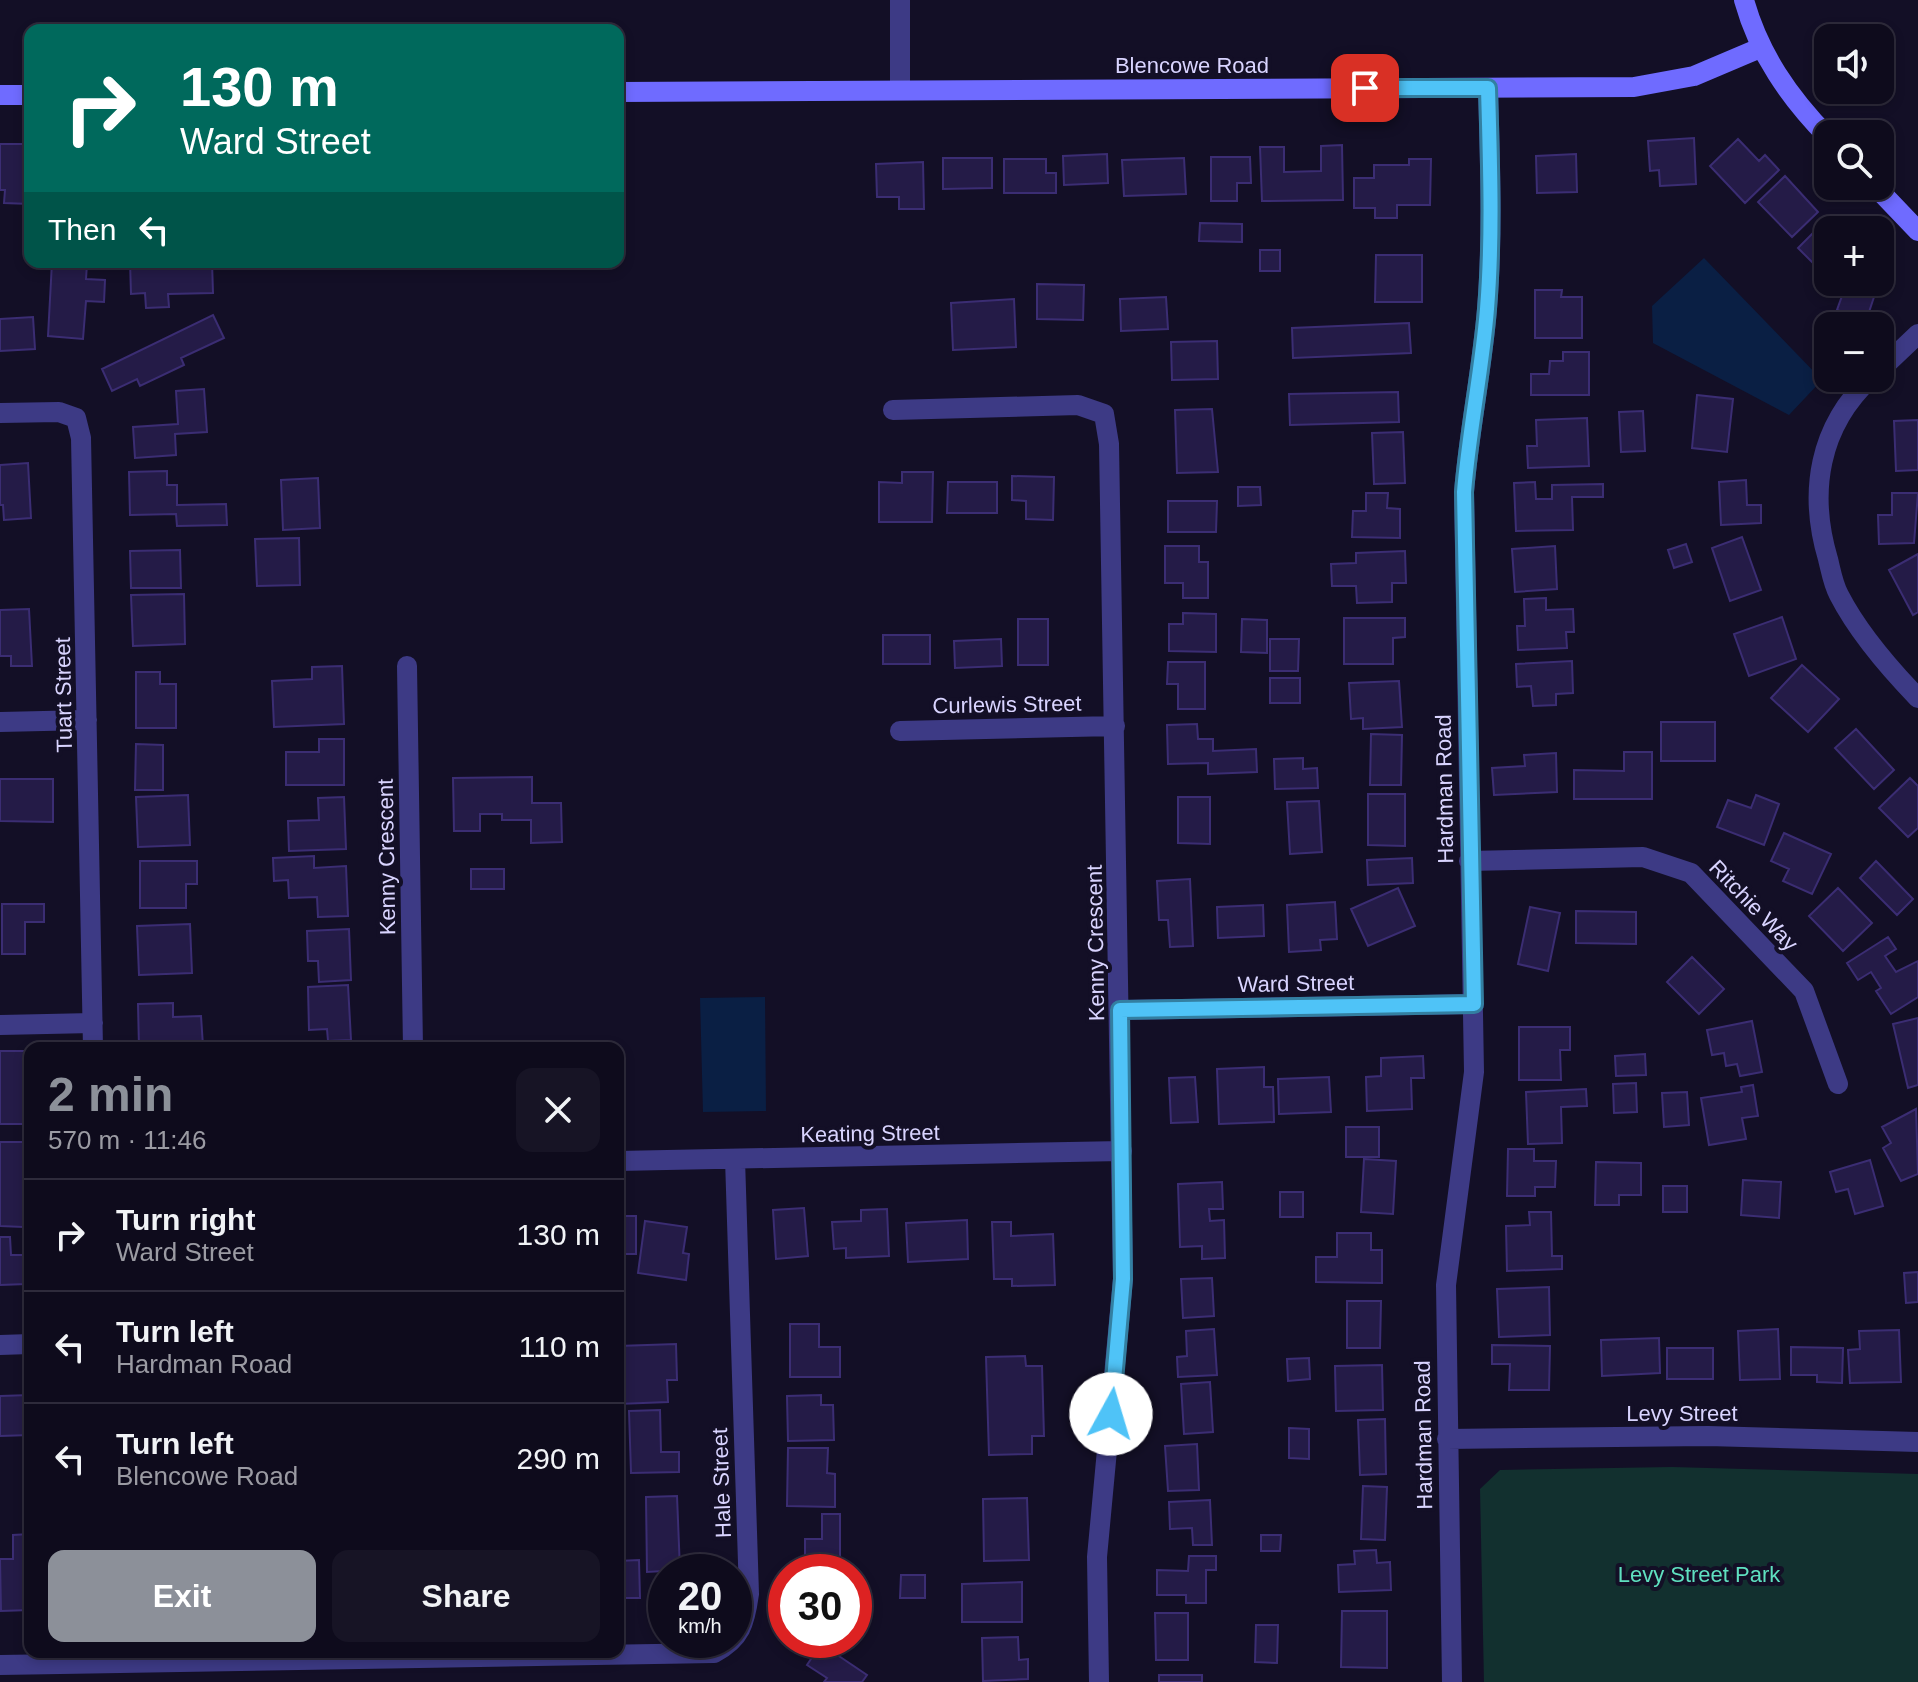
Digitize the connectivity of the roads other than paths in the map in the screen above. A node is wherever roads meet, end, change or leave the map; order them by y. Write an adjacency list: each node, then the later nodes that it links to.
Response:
1 (900, 0): 5 (street)
2 (1744, 0): 3 (street)
3 (1760, 48): 4 (street, Blencowe Road); 9 (street)
4 (1488, 88): 5 (street, Blencowe Road); 23 (street, Hardman Road)
5 (900, 90): 6 (street, Blencowe Road)
6 (624, 92)
7 (0, 95): 8 (street)
8 (24, 95)
9 (1814, 123)
10 (1888, 200): 11 (street)
11 (1918, 231)
12 (1918, 334): 13 (street)
13 (1894, 357)
14 (1859, 392): 18 (street)
15 (893, 410): 21 (street, Kenny Crescent)
16 (0, 413): 19 (street, Tuart Street)
17 (407, 666): 29 (street, Kenny Crescent)
18 (1918, 698)
19 (87, 720): 20 (street); 26 (street, Tuart Street)
20 (0, 722)
21 (1115, 726): 22 (street, Curlewis Street); 25 (street, Kenny Crescent)
22 (900, 731)
23 (1469, 861): 24 (street, Hardman Road); 30 (street, Ritchie Way)
24 (1474, 1004): 25 (street, Ward Street); 36 (street, Hardman Road)
25 (1120, 1010): 31 (street, Kenny Crescent)
26 (93, 1023): 27 (street); 28 (street, Tuart Street)
27 (0, 1025)
28 (93, 1042)
29 (413, 1042)
30 (1838, 1084)
31 (1122, 1151): 32 (street, Keating Street); 43 (street, Kenny Crescent)
32 (735, 1159): 33 (street, Keating Street); 38 (street, Hale Street)
33 (624, 1161)
34 (24, 1344): 35 (street)
35 (0, 1345)
36 (1447, 1439): 37 (street, Levy Street); 44 (street, Hardman Road)
37 (1918, 1442)
38 (624, 1653)
39 (332, 1658): 40 (street, Hale Street)
40 (262, 1661): 41 (street, Hale Street); 42 (street)
41 (0, 1665)
42 (263, 1682)
43 (1099, 1682)
44 (1452, 1682)

